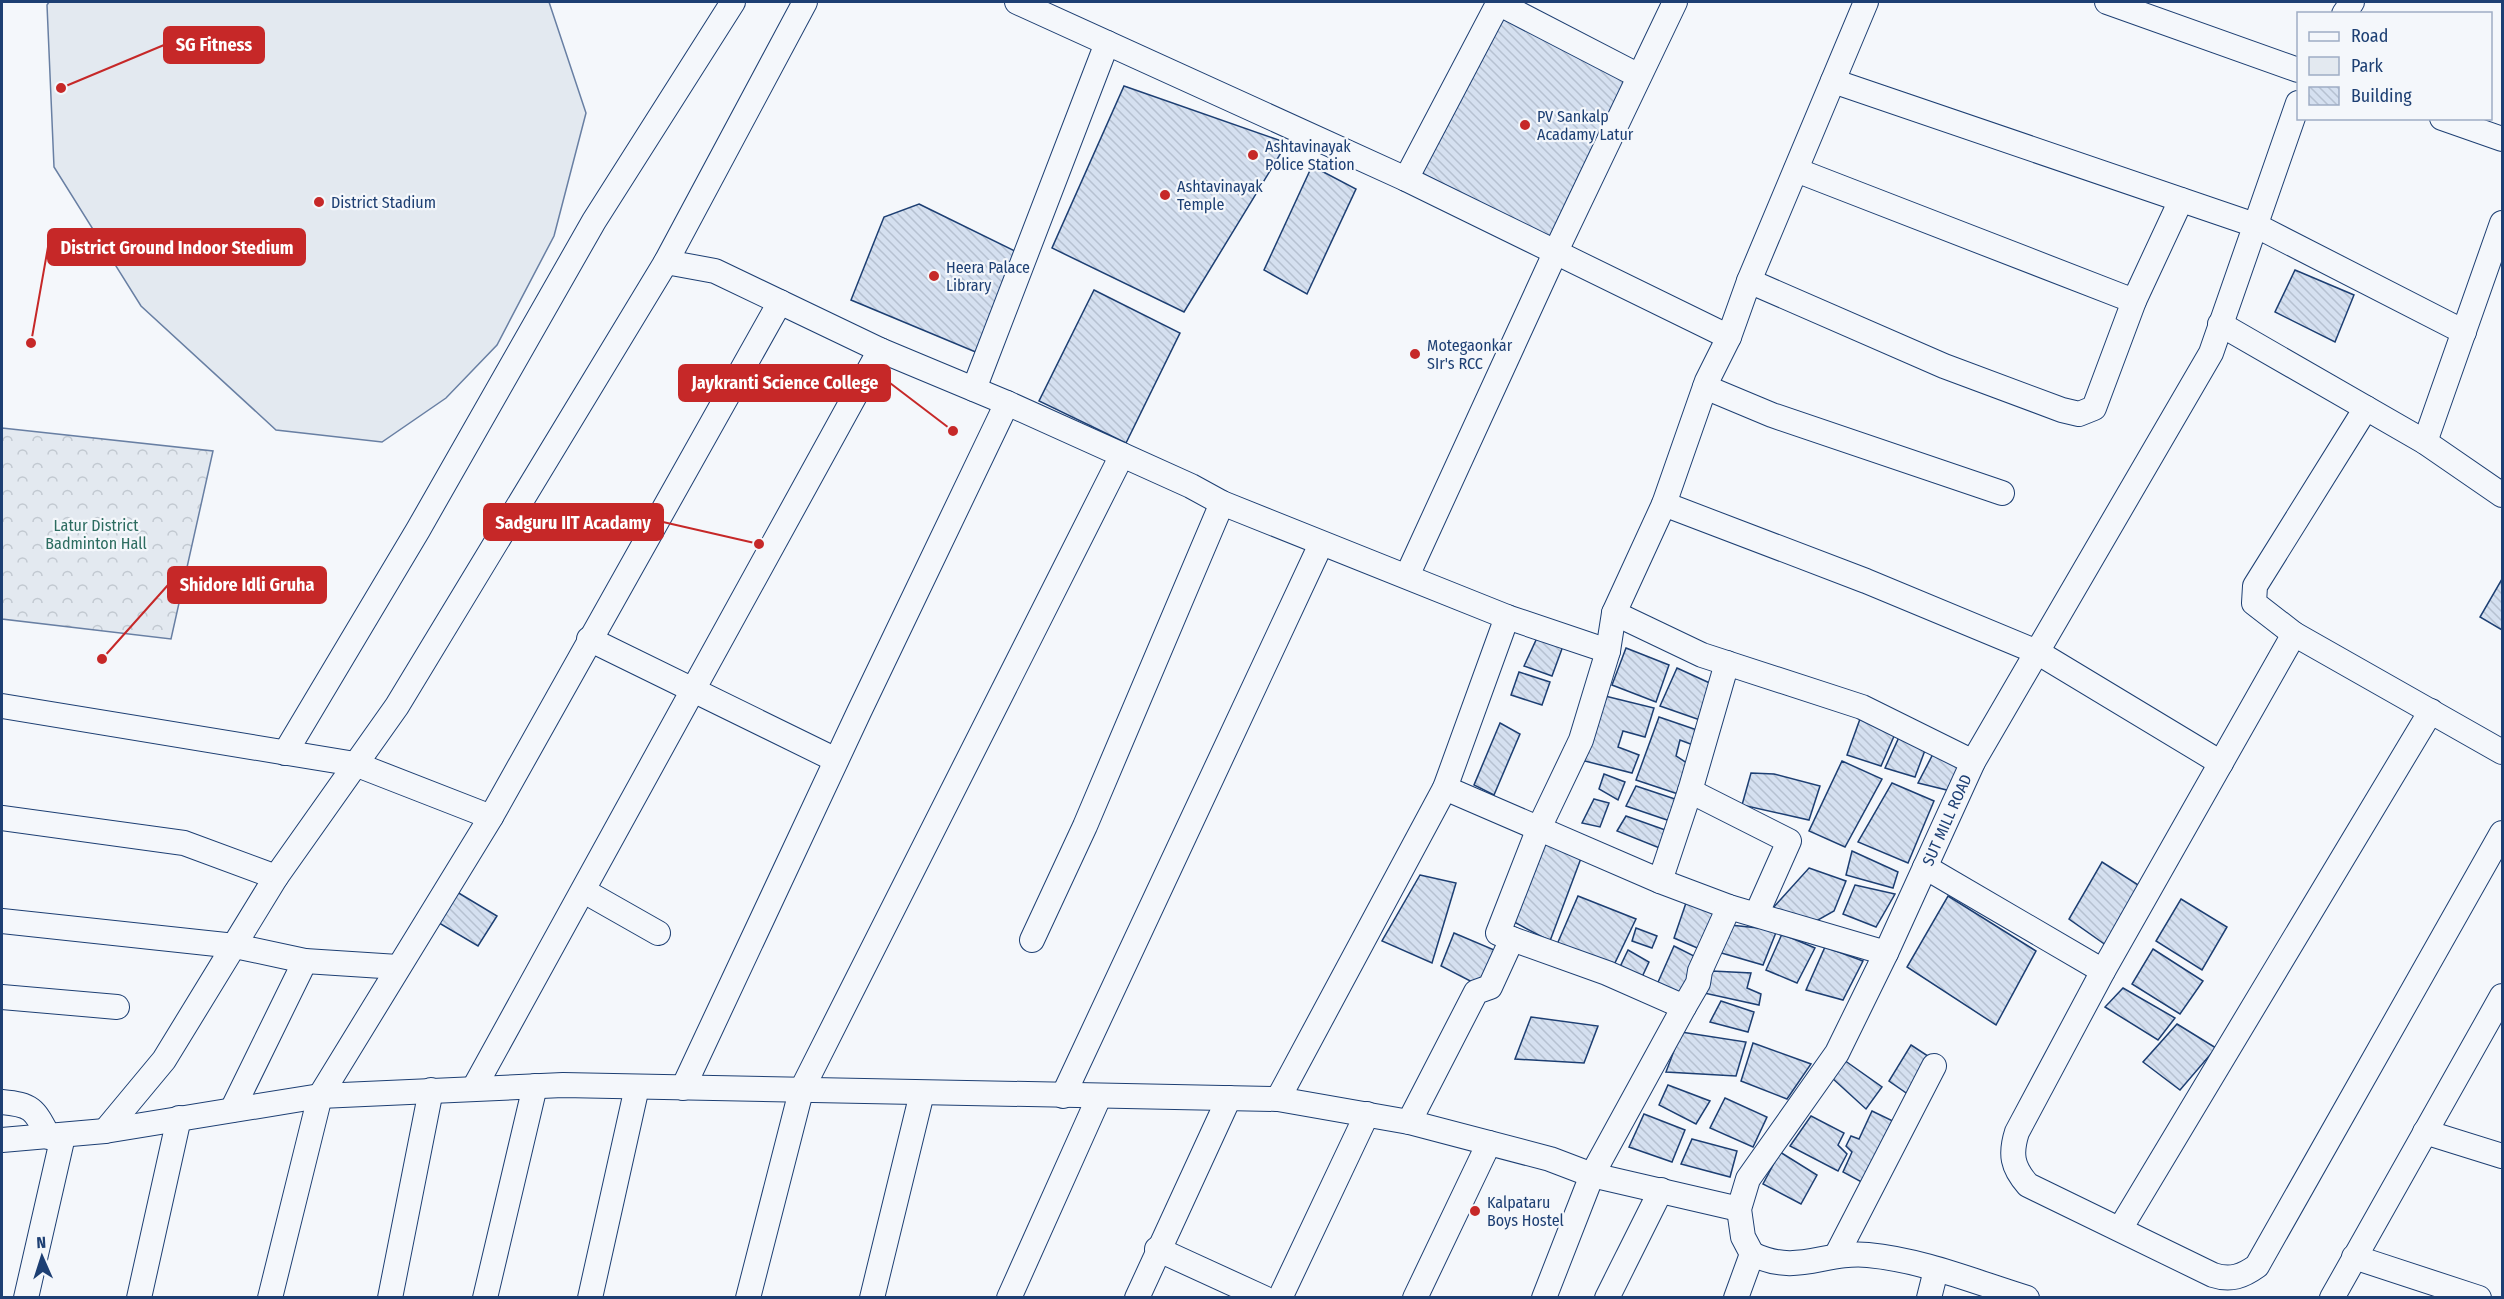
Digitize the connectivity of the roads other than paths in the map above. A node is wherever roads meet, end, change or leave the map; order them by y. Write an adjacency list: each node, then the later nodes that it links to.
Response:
1 (733, 2): 52 (street)
2 (805, 2): 21 (street)
3 (1017, 2): 8 (street)
4 (1498, 2): 10 (street); 16 (street)
5 (1675, 2): 10 (street)
6 (1866, 2): 11 (street)
7 (2106, 2): 9 (street)
8 (1107, 43): 16 (street); 30 (street)
9 (2297, 70)
10 (1639, 76): 20 (street)
11 (1833, 81): 15 (street); 17 (street)
12 (2297, 106): 19 (street, SUT MILL ROAD)
13 (2448, 120): 14 (street)
14 (2502, 139)
15 (1796, 170): 22 (street); 23 (street)
16 (1406, 180): 20 (street)
17 (2181, 200): 19 (street); 23 (street)
18 (2502, 223): 26 (street)
19 (2255, 225): 25 (street, SUT MILL ROAD); 26 (street)
20 (1556, 251): 27 (street); 40 (street)
21 (666, 262): 24 (street); 56 (street)
22 (1749, 281): 23 (street); 27 (street)
23 (2134, 301)
24 (780, 302): 28 (street); 44 (street)
25 (2220, 324): 32 (street); 46 (street, SUT MILL ROAD)
26 (2464, 332): 33 (street)
27 (1729, 338): 29 (street)
28 (880, 350): 30 (street); 48 (street)
29 (1705, 387): 35 (street); 38 (street)
30 (974, 389): 31 (street)
31 (1007, 404): 34 (street); 53 (street)
32 (2366, 408): 33 (street); 43 (street)
33 (2425, 442): 36 (street)
34 (1122, 455): 37 (street); 88 (street)
35 (2002, 493)
36 (2502, 495)
37 (1222, 503): 39 (street); 72 (street)
38 (1664, 504): 41 (street); 46 (street)
39 (1321, 544): 40 (street); 91 (street)
40 (1407, 576): 42 (street)
41 (1614, 613): 45 (street); 47 (street)
42 (1507, 617): 45 (street); 57 (street)
43 (2294, 634): 50 (street); 55 (street)
44 (589, 639): 48 (street); 59 (street)
45 (1608, 651): 61 (street)
46 (2037, 652): 54 (street, SUT MILL ROAD); 55 (street)
47 (1727, 663): 54 (street); 58 (street)
48 (694, 691): 53 (street); 66 (street)
49 (2, 706): 52 (street)
50 (2431, 711): 51 (street); 109 (street)
51 (2502, 752)
52 (285, 753): 56 (street)
53 (836, 760): 86 (street)
54 (1973, 762): 63 (street, SUT MILL ROAD)
55 (2222, 763): 77 (street)
56 (355, 764): 59 (street); 64 (street)
57 (1445, 788): 61 (street); 94 (street)
58 (1690, 791): 65 (street); 68 (street)
59 (491, 817): 76 (street)
60 (2, 818): 64 (street)
61 (1539, 828): 65 (street); 71 (street)
62 (2502, 833): 109 (street)
63 (1925, 867): 74 (street, SUT MILL ROAD); 77 (street)
64 (276, 877): 73 (street)
65 (1660, 880): 67 (street)
66 (584, 891): 70 (street); 85 (street)
67 (1729, 906): 68 (street); 81 (street)
68 (1757, 913): 74 (street)
69 (2, 921): 73 (street)
70 (658, 933)
71 (1512, 939): 81 (street); 99 (street)
72 (1032, 940)
73 (234, 946): 75 (street); 100 (street)
74 (1886, 953): 108 (street, SUT MILL ROAD)
75 (305, 961): 76 (street); 96 (street)
76 (398, 967): 90 (street)
77 (2103, 971): 109 (street)
78 (2, 997): 80 (street)
79 (2502, 999): 101 (street)
80 (117, 1007)
81 (1684, 1008): 106 (street)
82 (1934, 1066): 112 (street)
83 (535, 1086): 84 (street); 85 (street); 119 (street)
84 (637, 1087): 86 (street); 120 (street)
85 (474, 1088): 87 (street)
86 (683, 1088): 88 (street)
87 (431, 1090): 90 (street); 118 (street)
88 (801, 1091): 89 (street); 121 (street)
89 (922, 1093): 91 (street); 122 (street)
90 (320, 1096): 96 (street); 117 (street)
91 (1063, 1096): 92 (street)
92 (1099, 1097): 93 (street); 123 (street)
93 (1229, 1098): 94 (street); 110 (street)
94 (1278, 1099): 97 (street)
95 (2, 1102): 102 (street)
96 (232, 1110): 98 (street)
97 (1368, 1114): 99 (street); 126 (street)
98 (179, 1118): 100 (street); 116 (street)
99 (1409, 1122): 104 (street)
100 (105, 1131): 102 (street)
101 (2425, 1132): 105 (street); 113 (street)
102 (56, 1136): 103 (street); 115 (street)
103 (2, 1140)
104 (1489, 1143): 106 (street); 127 (street)
105 (2502, 1156)
106 (1592, 1174): 107 (street); 128 (street)
107 (1660, 1191): 108 (street); 129 (street)
108 (1740, 1209): 111 (street, SUT MILL ROAD)
109 (2120, 1229)
110 (1157, 1249): 124 (street); 125 (street)
111 (1752, 1254): 112 (street); 130 (street)
112 (1836, 1256): 114 (street)
113 (2354, 1257): 133 (street); 134 (street)
114 (1936, 1270): 131 (street); 132 (street)
115 (26, 1298)
116 (140, 1298)
117 (270, 1298)
118 (390, 1298)
119 (485, 1298)
120 (590, 1298)
121 (748, 1298)
122 (872, 1298)
123 (1010, 1298)
124 (1137, 1298)
125 (1264, 1298)
126 (1280, 1298)
127 (1415, 1298)
128 (1544, 1298)
129 (1607, 1298)
130 (1736, 1298)
131 (1929, 1298)
132 (2027, 1298)
133 (2332, 1298)
134 (2479, 1298)

